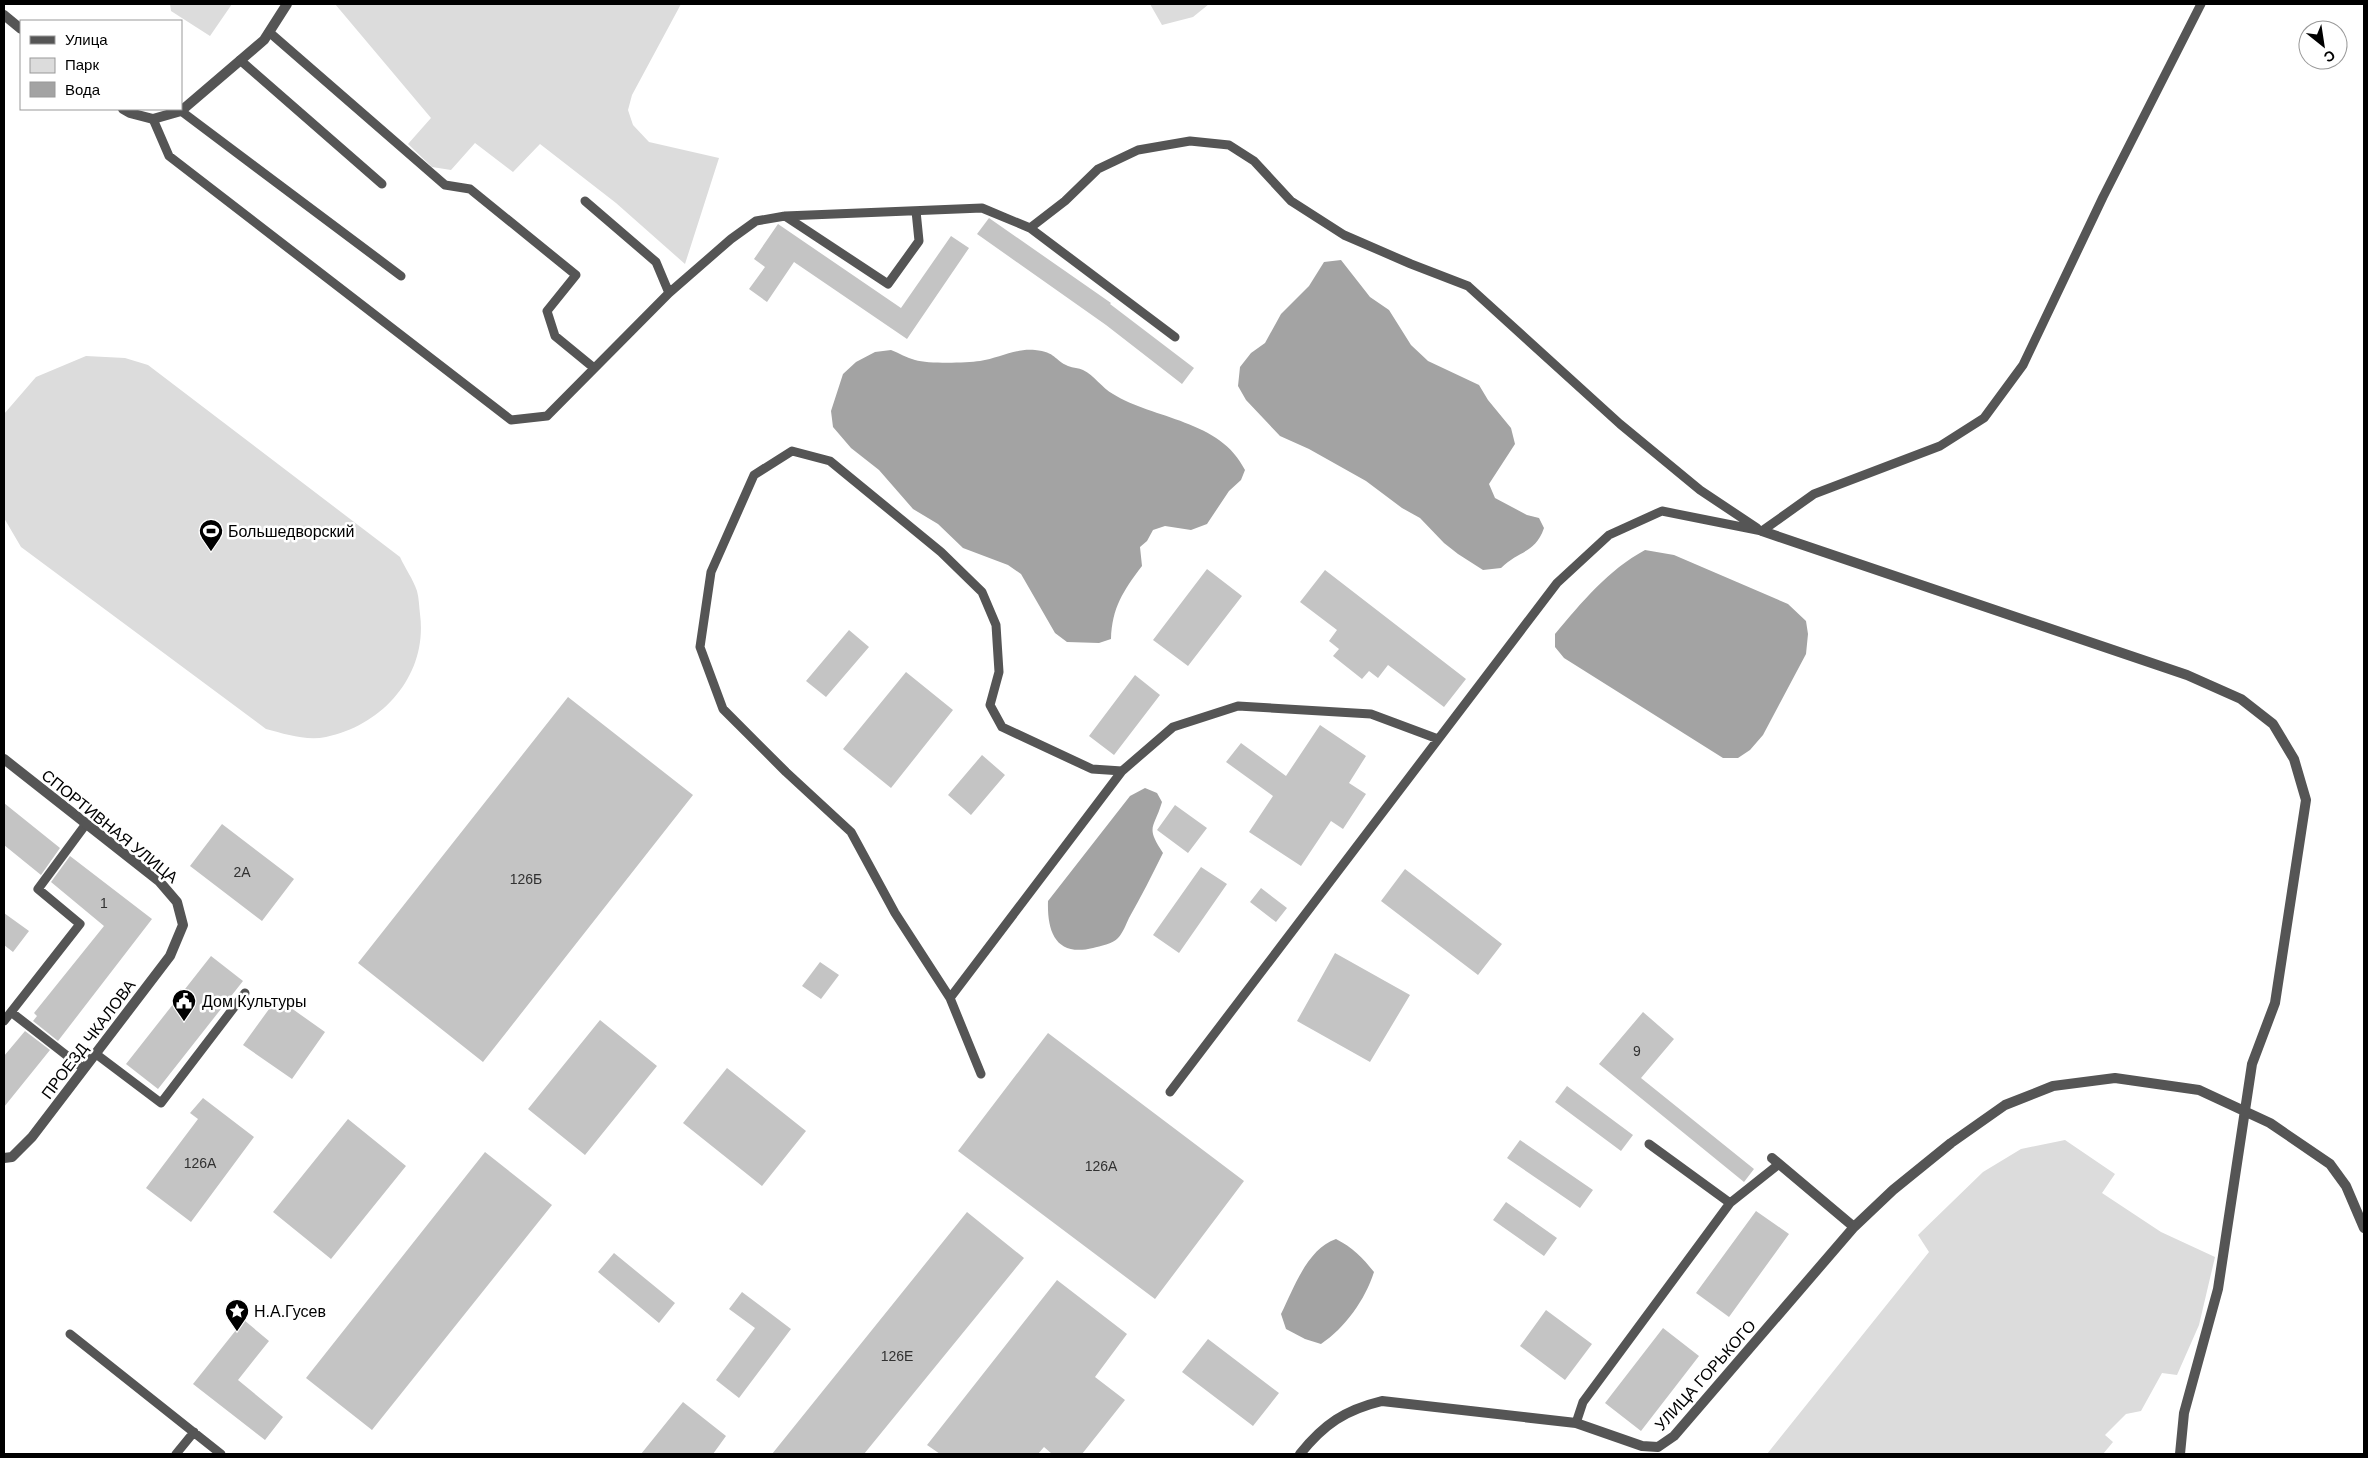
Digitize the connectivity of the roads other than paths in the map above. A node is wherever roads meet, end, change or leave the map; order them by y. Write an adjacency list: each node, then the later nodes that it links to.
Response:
1 (286, 4): 5 (street)
2 (2201, 4): 19 (lane)
3 (4, 15): 4 (street)
4 (20, 28)
5 (269, 32): 6 (street); 18 (lane)
6 (240, 60): 8 (street); 10 (lane)
7 (124, 110): 9 (street)
8 (181, 111): 9 (street); 15 (lane)
9 (153, 119): 18 (lane)
10 (382, 184)
11 (585, 201): 16 (lane)
12 (916, 211): 13 (lane); 13 (lane); 14 (lane)
13 (785, 216): 16 (lane)
14 (1030, 228): 17 (lane); 19 (lane)
15 (401, 276)
16 (668, 293): 18 (lane)
17 (1175, 337)
18 (594, 368)
19 (1762, 531): 20 (lane); 33 (street)
20 (1438, 739): 22 (lane); 32 (lane)
21 (4, 759): 23 (street, СПОРТИВНАЯ УЛИЦА)
22 (1122, 772): 26 (lane); 26 (lane)
23 (86, 824): 24 (street, СПОРТИВНАЯ УЛИЦА); 27 (lane)
24 (183, 925): 29 (street, ПРОЕЗД ЧКАЛОВА)
25 (246, 993): 29 (lane)
26 (950, 998): 31 (lane)
27 (11, 1012): 28 (lane); 30 (lane)
28 (4, 1021)
29 (96, 1054): 30 (street, ПРОЕЗД ЧКАЛОВА)
30 (84, 1069): 35 (street, ПРОЕЗД ЧКАЛОВА)
31 (980, 1074)
32 (1170, 1092)
33 (2244, 1111): 38 (street, УЛИЦА ГОРЬКОГО); 39 (street, УЛИЦА ГОРЬКОГО); 46 (street)
34 (1649, 1144): 37 (lane)
35 (4, 1158)
36 (1776, 1161): 37 (lane); 38 (street)
37 (1730, 1203): 41 (lane)
38 (1854, 1227): 41 (street, УЛИЦА ГОРЬКОГО)
39 (2364, 1228)
40 (70, 1334): 42 (lane)
41 (1576, 1423): 45 (street, УЛИЦА ГОРЬКОГО)
42 (194, 1432): 43 (lane); 44 (lane)
43 (176, 1454)
44 (221, 1454)
45 (1300, 1454)
46 (2180, 1454)

